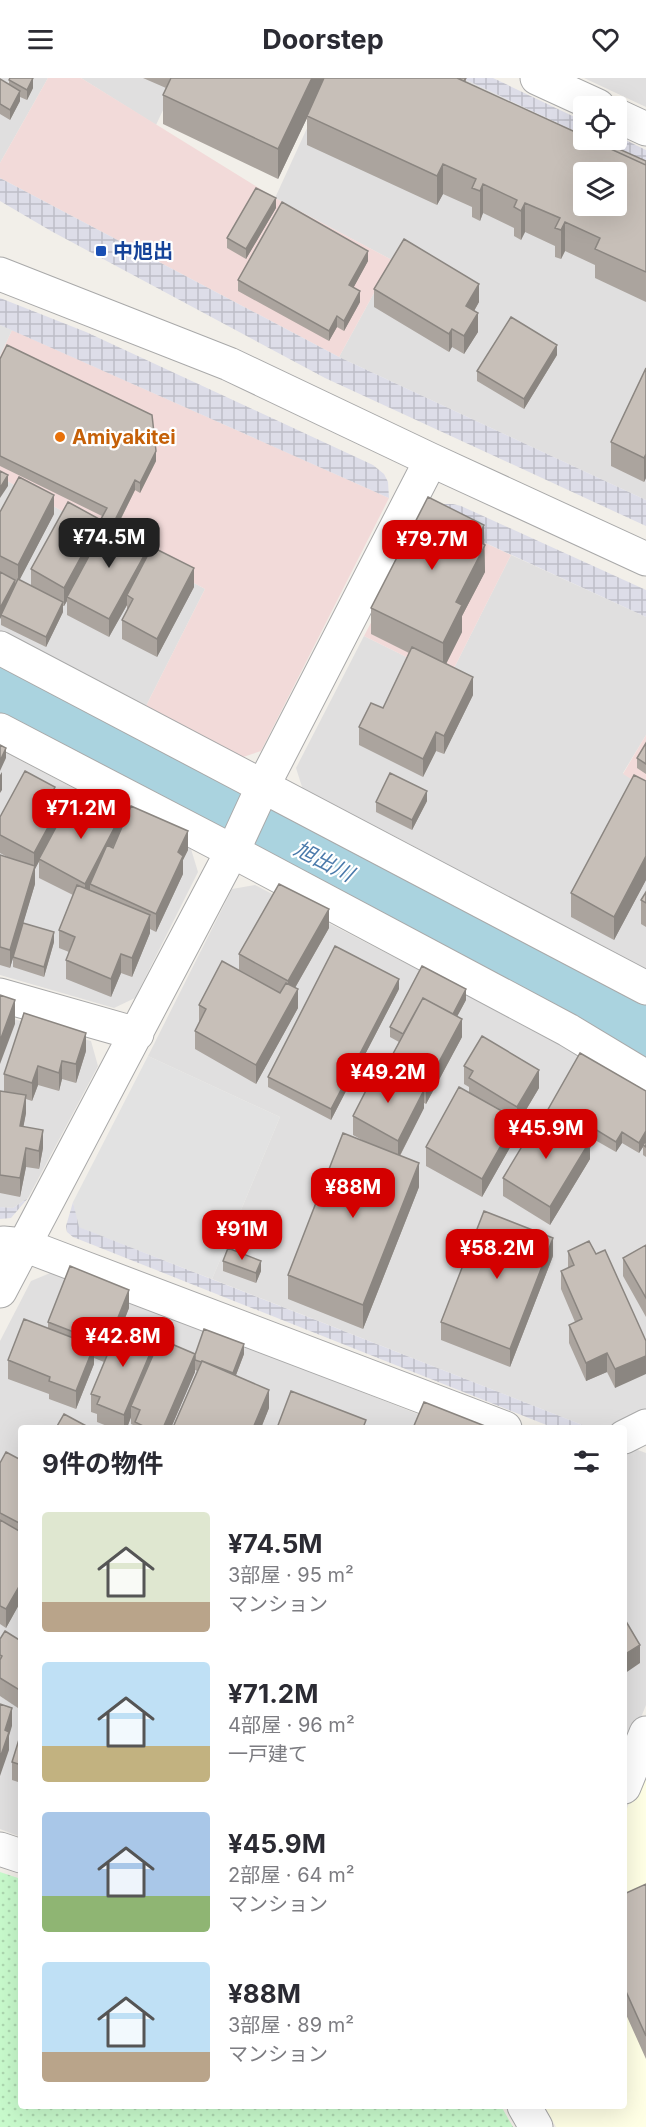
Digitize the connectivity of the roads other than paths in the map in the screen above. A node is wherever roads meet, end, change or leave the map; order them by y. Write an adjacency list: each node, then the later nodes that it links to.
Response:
1 (537, 78): 2 (street)
2 (576, 96)
3 (627, 120): 4 (street)
4 (646, 129)
5 (0, 274): 6 (street)
6 (431, 460): 7 (street); 10 (street)
7 (646, 559)
8 (0, 648): 10 (street)
9 (0, 730): 11 (street)
10 (259, 795): 11 (street); 12 (street)
11 (235, 845): 14 (street); 15 (street)
12 (646, 988)
13 (0, 995): 14 (street)
14 (137, 1034): 16 (street)
15 (646, 1077)
16 (12, 1243): 17 (street); 18 (street)
17 (0, 1291)
18 (497, 1425)
19 (646, 1426): 20 (street)
20 (627, 1436)
21 (646, 1733): 22 (street)
22 (627, 1780)
23 (0, 1849): 24 (street)
24 (18, 1855)
25 (526, 2109): 26 (street)
26 (536, 2127)

